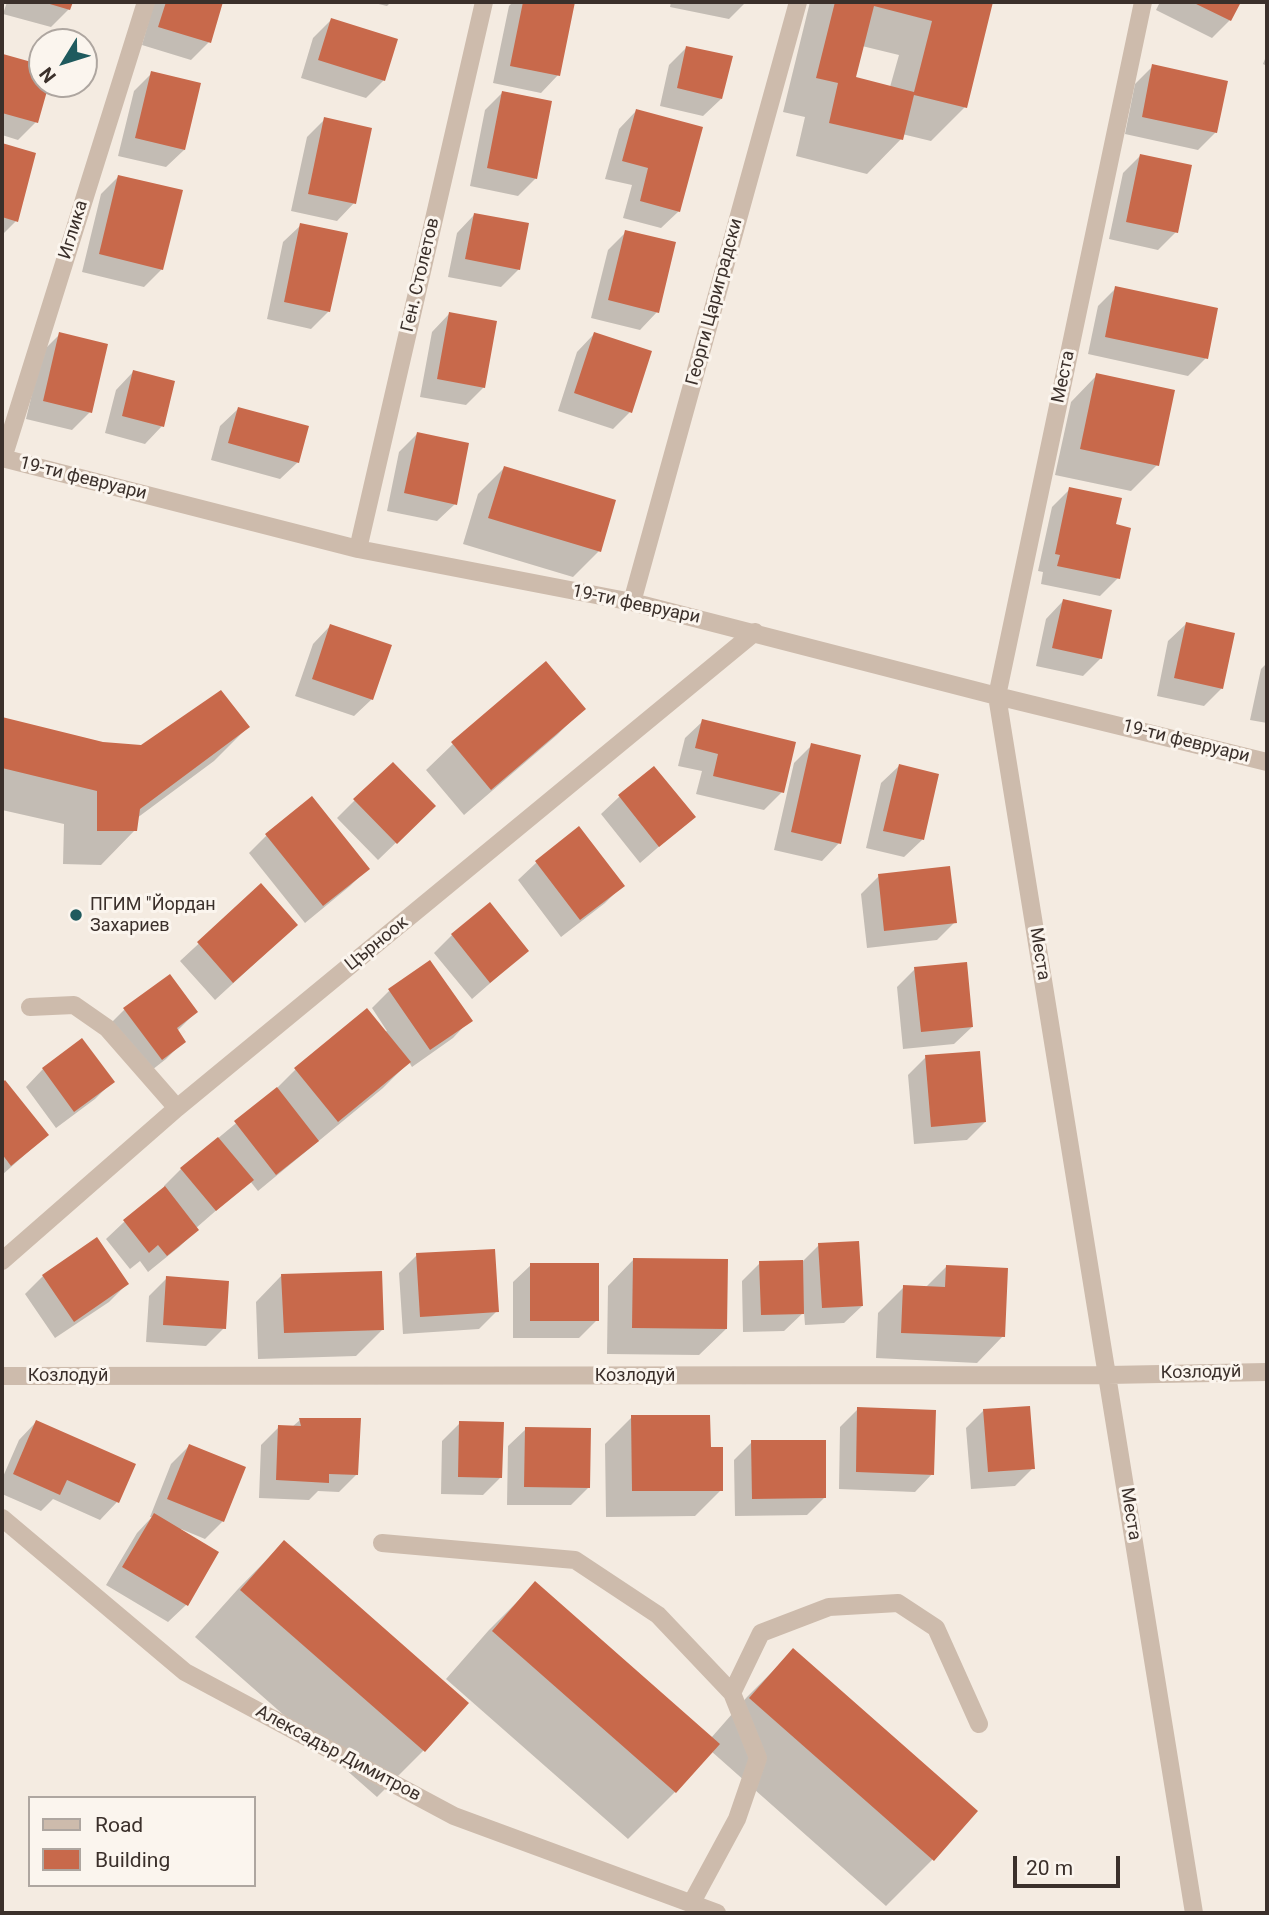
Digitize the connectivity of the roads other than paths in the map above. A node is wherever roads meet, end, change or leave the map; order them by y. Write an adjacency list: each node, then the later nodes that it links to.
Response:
1 (146, 2): 5 (street, Иглика)
2 (484, 2): 6 (street, Ген. Столетов)
3 (798, 2): 7 (street, Георги Цариградски)
4 (1143, 2): 9 (street, Места)
5 (2, 458): 6 (street, 19-ти февруари)
6 (358, 549): 7 (street, 19-ти февруари)
7 (632, 602): 8 (street, 19-ти февруари)
8 (755, 632): 9 (street, 19-ти февруари); 12 (street, Църноок)
9 (997, 696): 10 (street, 19-ти февруари); 15 (street, Места)
10 (1267, 762)
11 (30, 1007): 12 (street)
12 (177, 1108): 13 (street, Църноок)
13 (2, 1261)
14 (1267, 1372): 15 (street, Козлодуй)
15 (1108, 1375): 16 (street, Козлодуй); 23 (street, Места)
16 (2, 1376)
17 (2, 1518): 21 (street, Алексадър Димитров)
18 (382, 1543): 19 (street)
19 (732, 1693): 20 (street); 21 (street)
20 (979, 1724)
21 (691, 1904): 22 (street, Алексадър Димитров)
22 (717, 1913)
23 (1194, 1913)

